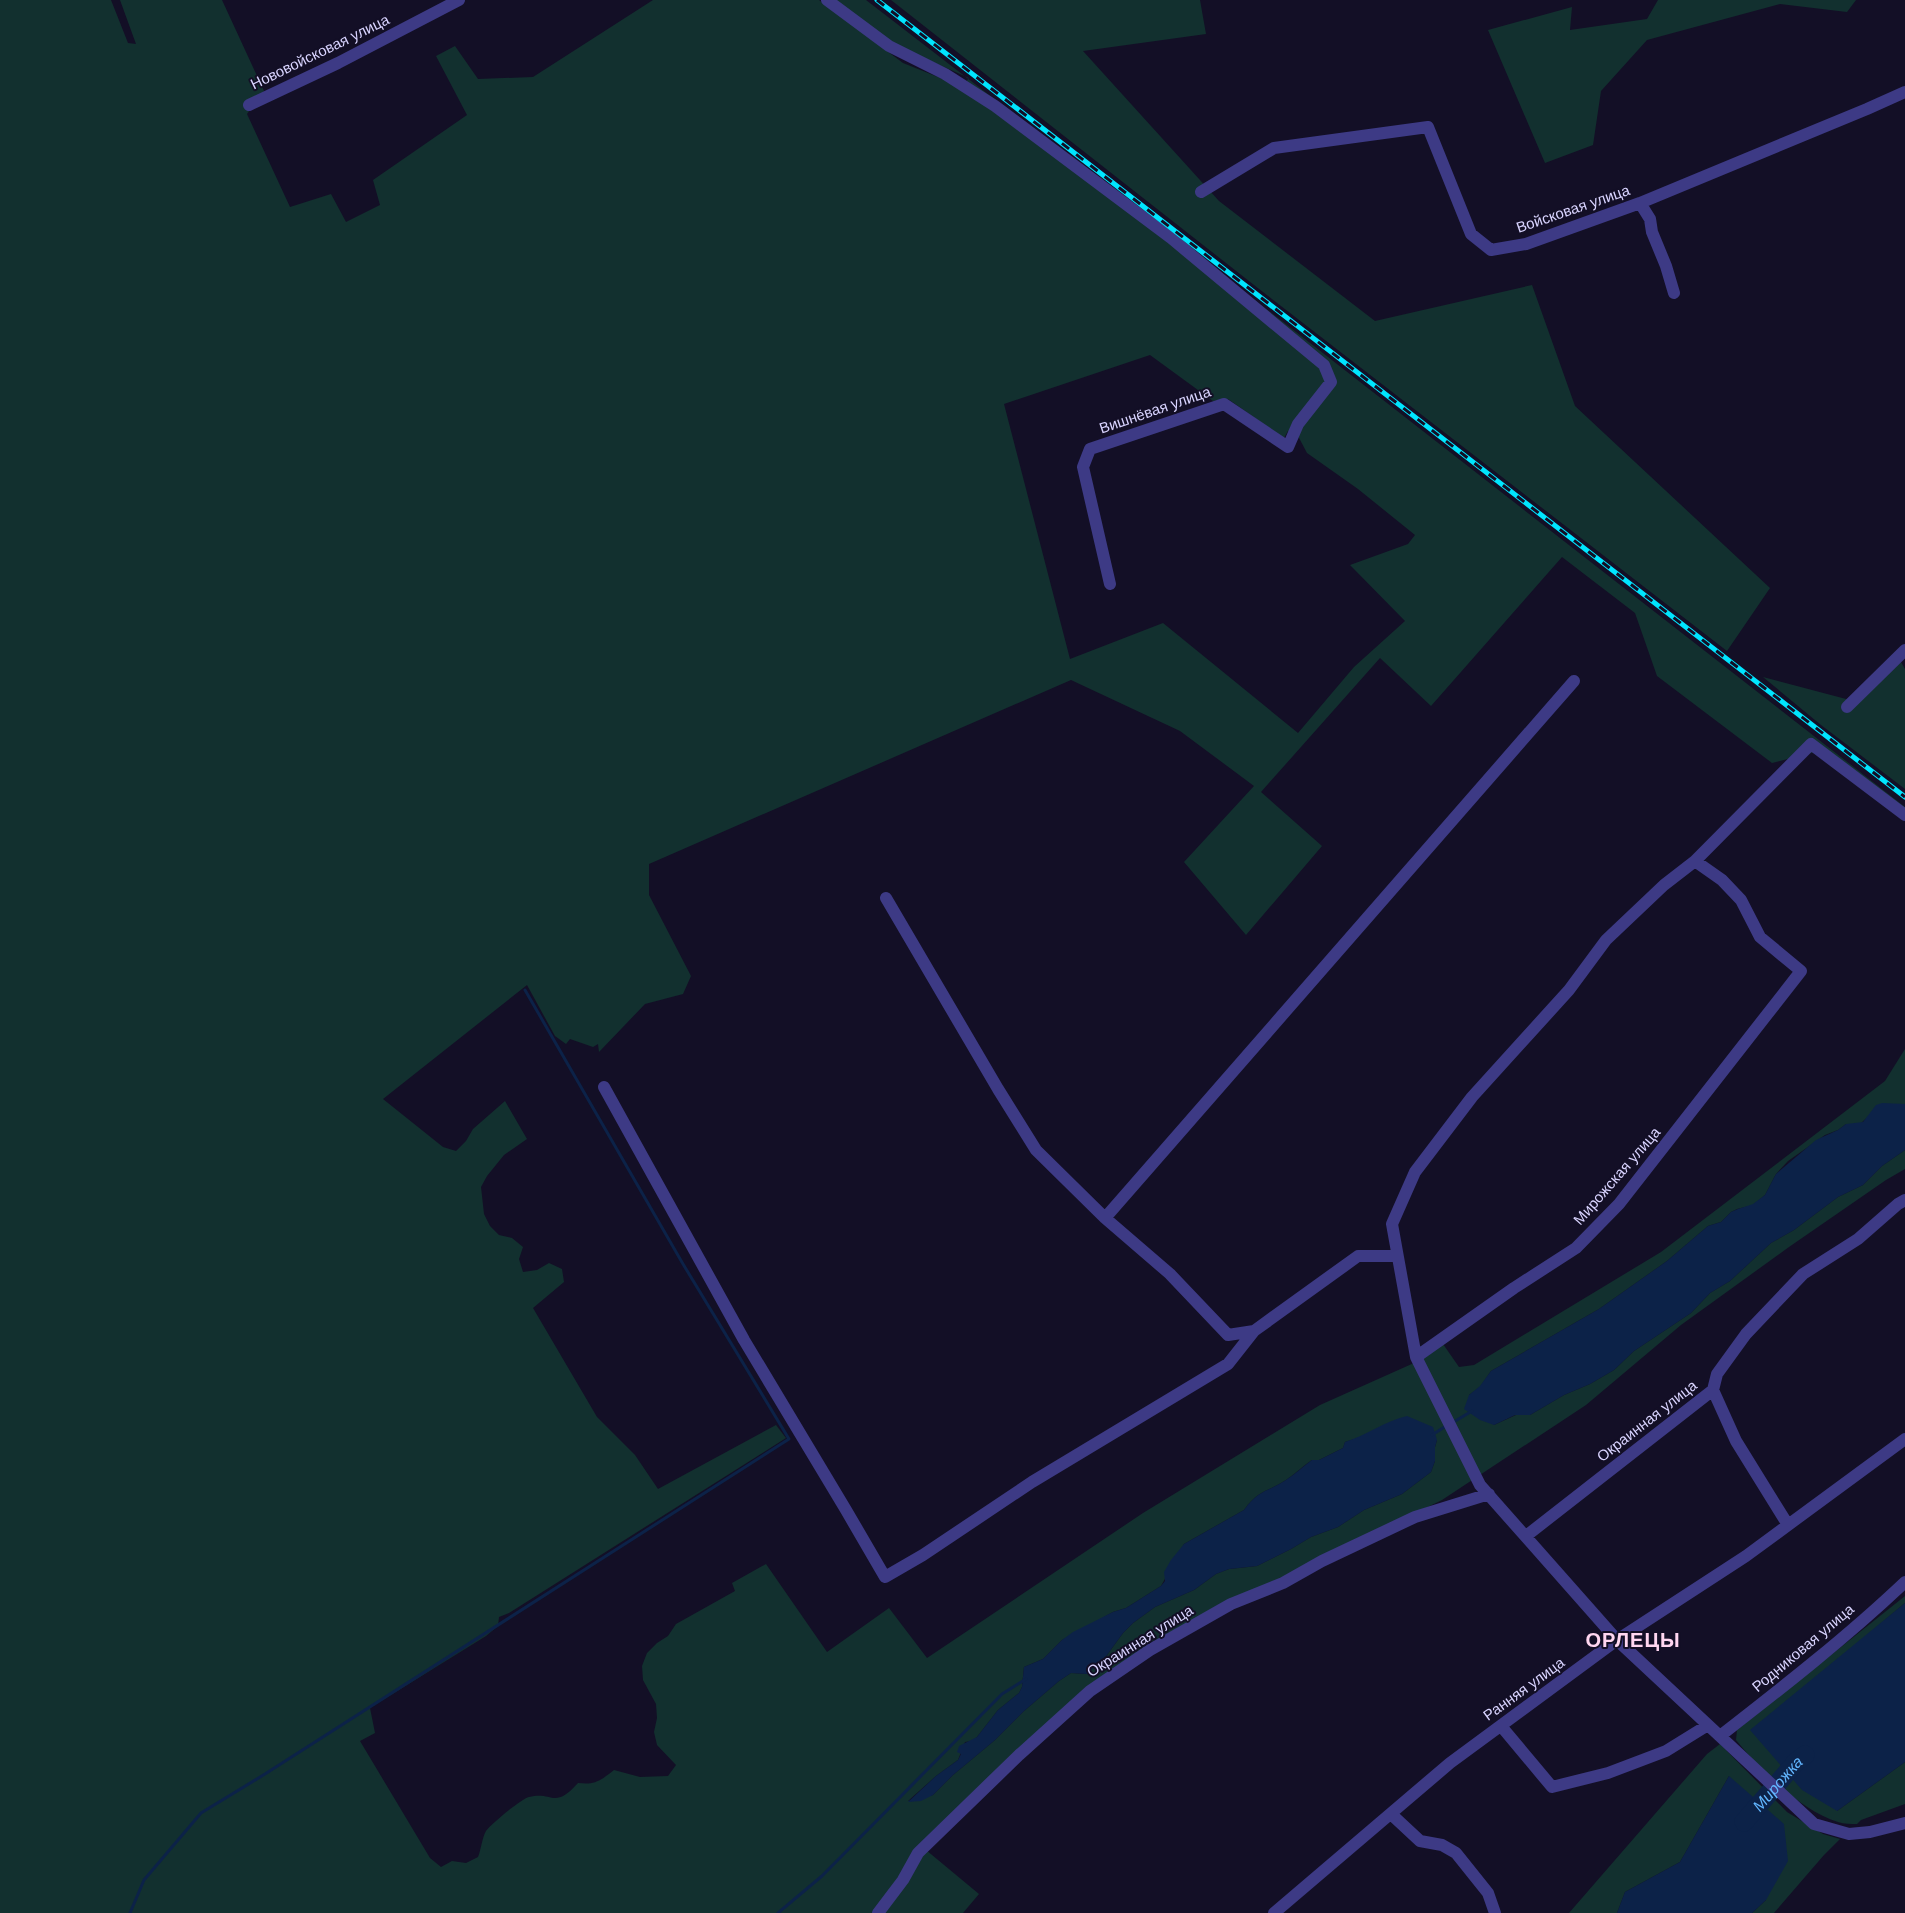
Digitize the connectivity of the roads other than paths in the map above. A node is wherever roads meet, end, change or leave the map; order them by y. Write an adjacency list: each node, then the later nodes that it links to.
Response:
1 (459, 0): 4 (street, Нововойсковая улица)
2 (827, 0): 8 (street, Вишнёвая улица)
3 (1905, 92): 6 (street, Войсковая улица)
4 (249, 105)
5 (1201, 192): 6 (street, Войсковая улица)
6 (1640, 203): 7 (street)
7 (1674, 293)
8 (1110, 584)
9 (1905, 650): 11 (street)
10 (1574, 681): 17 (street)
11 (1848, 707)
12 (1905, 815): 13 (street)
13 (1695, 861): 18 (street); 20 (street, Мирожская улица)
14 (886, 898): 17 (street)
15 (604, 1086): 19 (street)
16 (1905, 1200): 21 (street, Окраинная улица)
17 (1105, 1218): 19 (street)
18 (1397, 1256): 19 (street); 20 (street)
19 (1254, 1331)
20 (1416, 1358): 23 (street)
21 (1713, 1390): 24 (street); 25 (street, Окраинная улица)
22 (1905, 1439): 24 (street, Ранняя улица)
23 (1489, 1494): 25 (street); 33 (street, Окраинная улица)
24 (1788, 1525): 27 (street, Ранняя улица)
25 (1526, 1536): 27 (street)
26 (1905, 1582): 30 (street, Родниковая улица)
27 (1617, 1640): 28 (street); 29 (street, Ранняя улица)
28 (1708, 1725): 29 (street); 30 (street)
29 (1501, 1726): 31 (street, Ранняя улица)
30 (1720, 1736): 32 (street)
31 (1391, 1814): 34 (street, Ранняя улица); 35 (street)
32 (1905, 1823)
33 (878, 1913)
34 (1274, 1913)
35 (1496, 1913)

